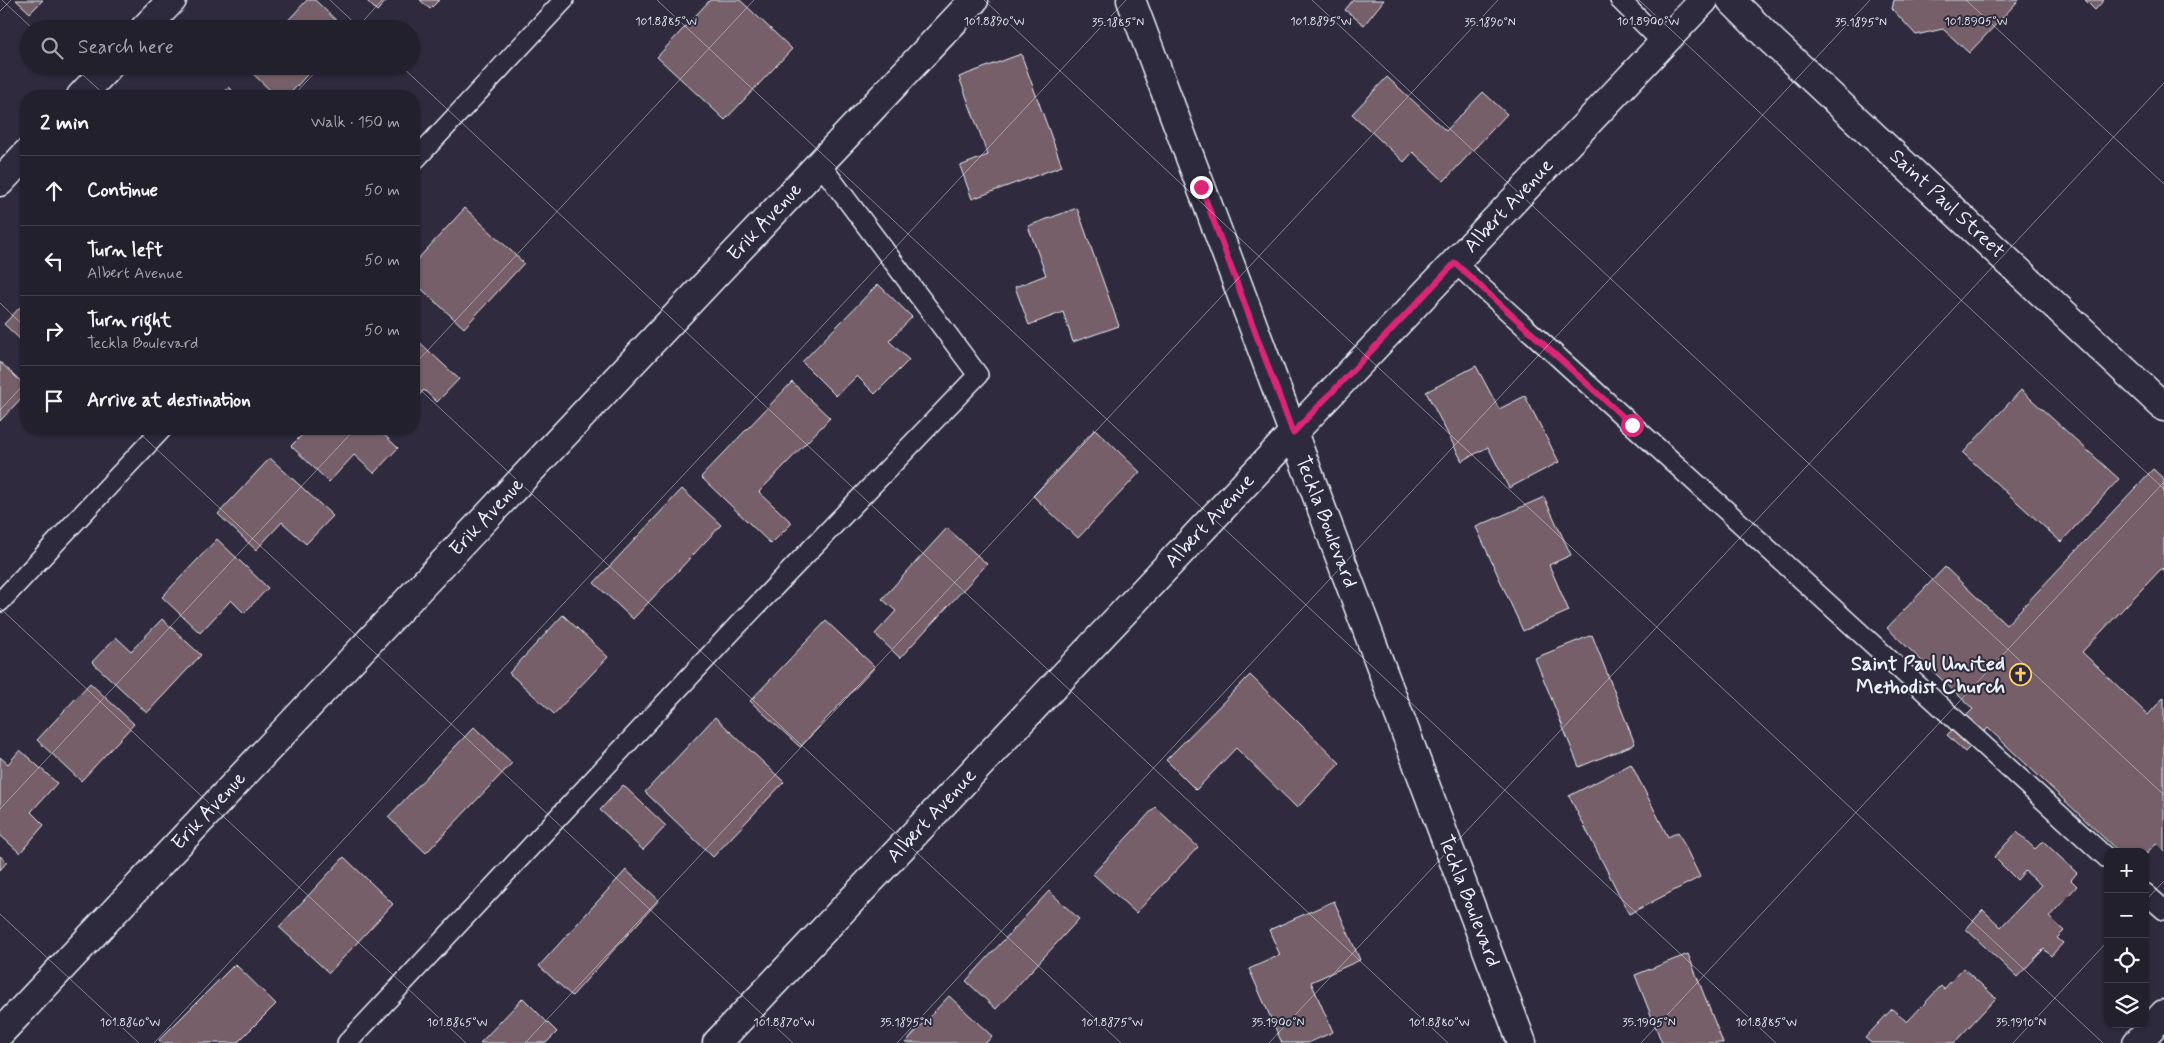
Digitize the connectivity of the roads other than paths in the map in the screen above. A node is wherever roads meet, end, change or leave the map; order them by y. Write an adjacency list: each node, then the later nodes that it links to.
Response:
1 (172, 0): 8 (street)
2 (564, 0): 12 (lane)
3 (974, 0): 14 (street, Erik Avenue)
4 (1131, 0): 18 (street, Teckla Boulevard)
5 (1620, 0): 9 (lane)
6 (1704, 0): 9 (street, Albert Avenue)
7 (1731, 0): 17 (street, Saint Paul Street)
8 (153, 20)
9 (1663, 43): 16 (street, Albert Avenue)
10 (101, 75): 11 (street)
11 (87, 90)
12 (420, 155)
13 (20, 160): 15 (street)
14 (820, 164): 25 (street, Erik Avenue); 26 (lane)
15 (0, 182)
16 (1455, 263): 18 (street, Albert Avenue); 21 (lane)
17 (2164, 407)
18 (1293, 433): 27 (street, Albert Avenue); 28 (street, Teckla Boulevard)
19 (156, 435): 20 (lane)
20 (0, 602)
21 (2104, 855)
22 (2149, 897): 23 (lane)
23 (2164, 910)
24 (2164, 1014): 29 (street)
25 (0, 1033)
26 (347, 1043)
27 (717, 1043)
28 (1522, 1043)
29 (2137, 1043)

